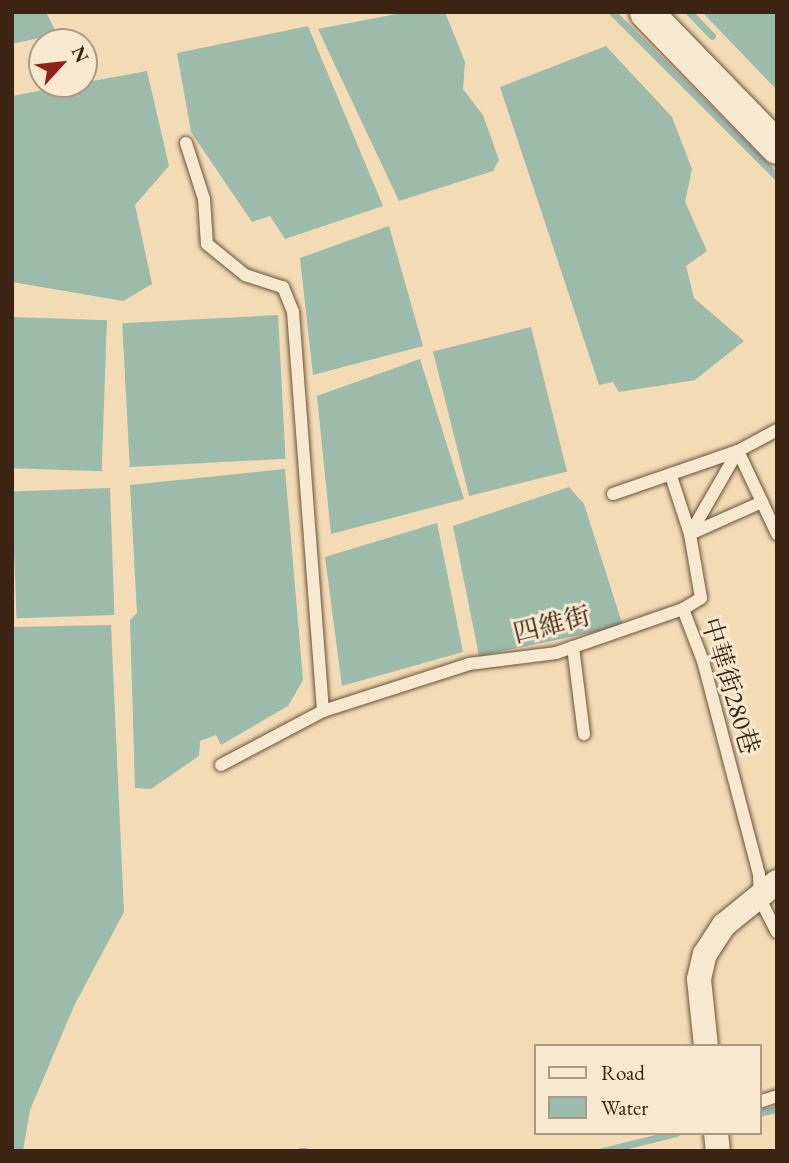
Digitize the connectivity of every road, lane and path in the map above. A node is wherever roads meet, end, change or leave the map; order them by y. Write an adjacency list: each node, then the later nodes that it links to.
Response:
1 (646, 12): 3 (main road)
2 (186, 143): 13 (lane)
3 (777, 147)
4 (777, 430): 5 (lane)
5 (738, 451): 6 (lane); 8 (lane); 9 (lane)
6 (671, 476): 7 (lane); 9 (lane)
7 (613, 494)
8 (762, 502): 9 (lane); 10 (lane)
9 (690, 534): 11 (lane)
10 (777, 534)
11 (684, 609): 12 (lane, 四維街); 16 (lane, 中華街280巷)
12 (573, 647): 13 (lane, 四維街); 14 (lane)
13 (323, 711): 15 (lane, 四維街)
14 (584, 734)
15 (221, 765)
16 (769, 890): 17 (lane, 中華街280巷); 18 (street)
17 (777, 932)
18 (706, 1044)

